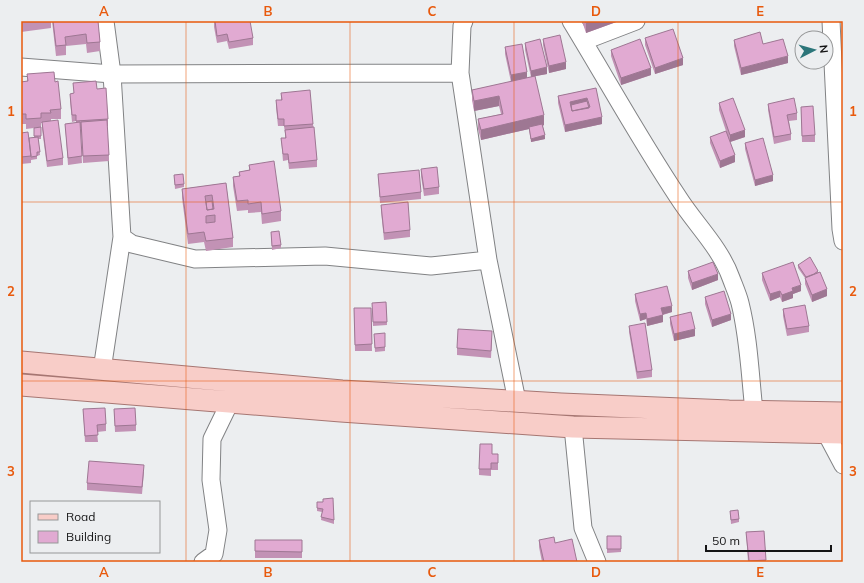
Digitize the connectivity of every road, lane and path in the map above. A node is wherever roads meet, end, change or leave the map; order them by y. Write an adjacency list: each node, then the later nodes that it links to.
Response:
1 (105, 21): 9 (street)
2 (464, 21): 8 (street)
3 (571, 21): 6 (street)
4 (636, 21): 6 (street)
5 (831, 21): 11 (street)
6 (584, 41): 18 (street)
7 (21, 67): 9 (street)
8 (460, 72): 9 (street); 12 (street)
9 (112, 74): 10 (street)
10 (122, 237): 12 (street); 14 (street)
11 (843, 241)
12 (488, 260): 16 (street)
13 (21, 362): 14 (main road)
14 (102, 370): 16 (main road)
15 (21, 384): 17 (main road)
16 (517, 401): 18 (main road)
17 (230, 402): 20 (main road); 23 (street)
18 (754, 411): 19 (main road)
19 (843, 413)
20 (573, 427): 21 (main road); 24 (street)
21 (835, 433): 22 (street)
22 (843, 465)
23 (203, 562)
24 (597, 562)

